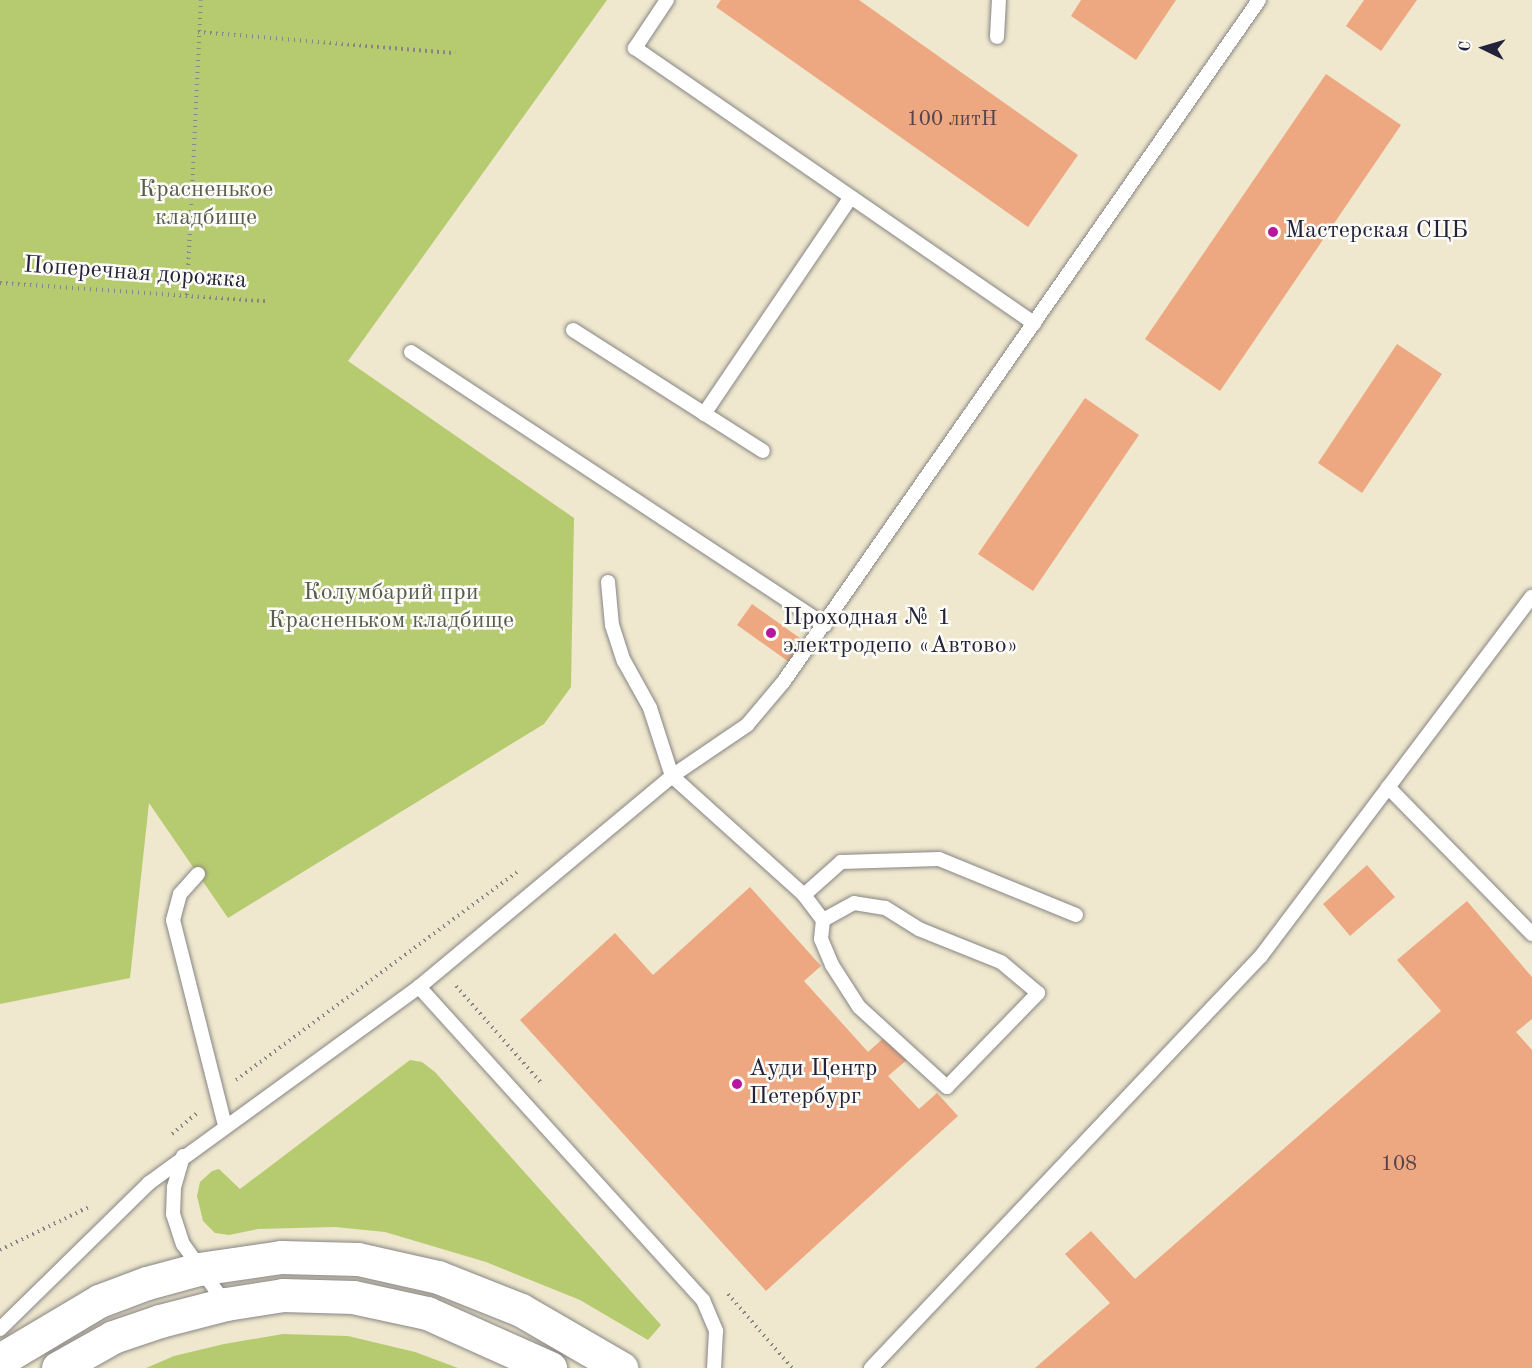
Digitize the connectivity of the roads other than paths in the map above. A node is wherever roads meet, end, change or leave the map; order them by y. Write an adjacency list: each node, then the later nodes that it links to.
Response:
1 (667, 0): 5 (lane)
2 (999, 0): 4 (lane)
3 (1259, 0): 6 (lane)
4 (997, 37)
5 (851, 197): 6 (lane); 9 (lane)
6 (1034, 323): 13 (lane)
7 (573, 330): 9 (lane)
8 (411, 352): 13 (lane)
9 (704, 414): 10 (lane)
10 (763, 451)
11 (608, 582): 14 (lane)
12 (1532, 597): 15 (lane)
13 (825, 625): 14 (lane)
14 (672, 776): 17 (lane); 21 (lane)
15 (1388, 787): 20 (lane); 32 (lane)
16 (198, 874): 22 (lane)
17 (804, 895): 18 (lane); 19 (lane)
18 (1076, 915)
19 (824, 920): 19 (lane)
20 (1532, 934)
21 (419, 987): 22 (lane); 31 (lane)
22 (225, 1126): 23 (lane)
23 (183, 1156): 24 (lane); 26 (lane)
24 (199, 1269): 25 (lane); 27 (street); 30 (street)
25 (226, 1304): 28 (street); 29 (street)
26 (0, 1329)
27 (0, 1360)
28 (58, 1368)
29 (550, 1368)
30 (621, 1368)
31 (714, 1368)
32 (871, 1368)

